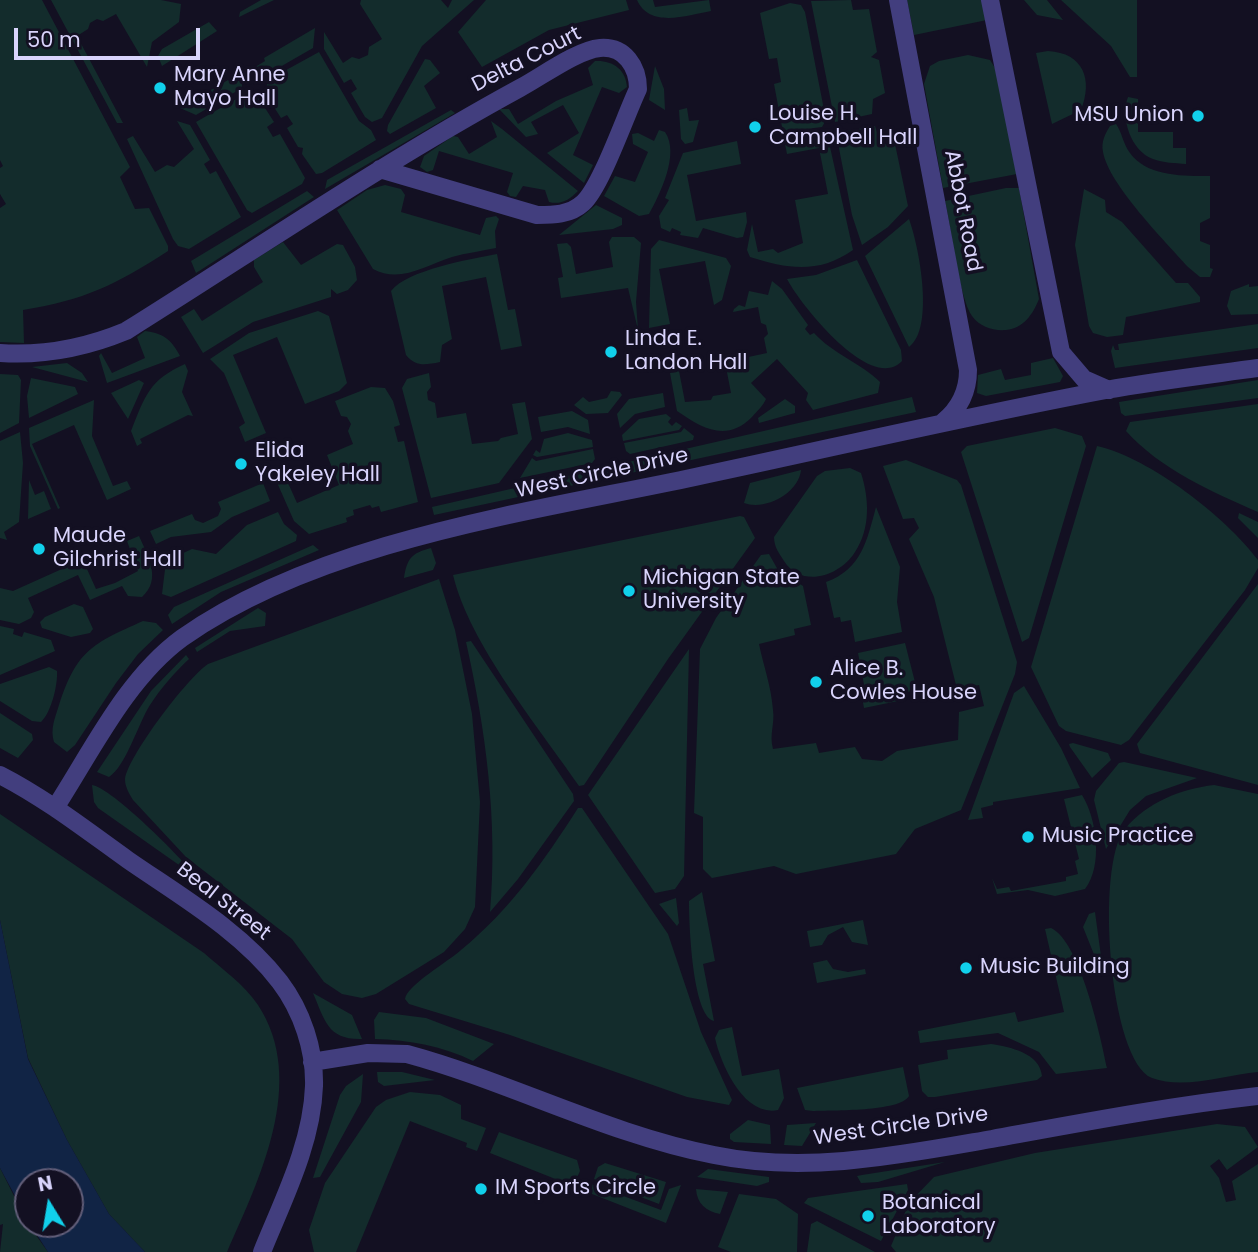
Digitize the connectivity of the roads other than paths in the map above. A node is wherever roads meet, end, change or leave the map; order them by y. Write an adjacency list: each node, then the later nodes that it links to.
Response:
1 (898, 0): 7 (street, Abbot Road)
2 (990, 0): 6 (street)
3 (380, 169): 3 (street, Delta Court); 4 (street, Delta Court)
4 (0, 353)
5 (1258, 368): 6 (street, West Circle Drive)
6 (1109, 390): 7 (street, West Circle Drive)
7 (942, 423): 9 (street, West Circle Drive)
8 (0, 775): 9 (street, Beal Street)
9 (55, 808): 10 (street, Beal Street)
10 (312, 1062): 11 (street, West Circle Drive); 12 (street, Beal Street)
11 (1258, 1096)
12 (262, 1252)

